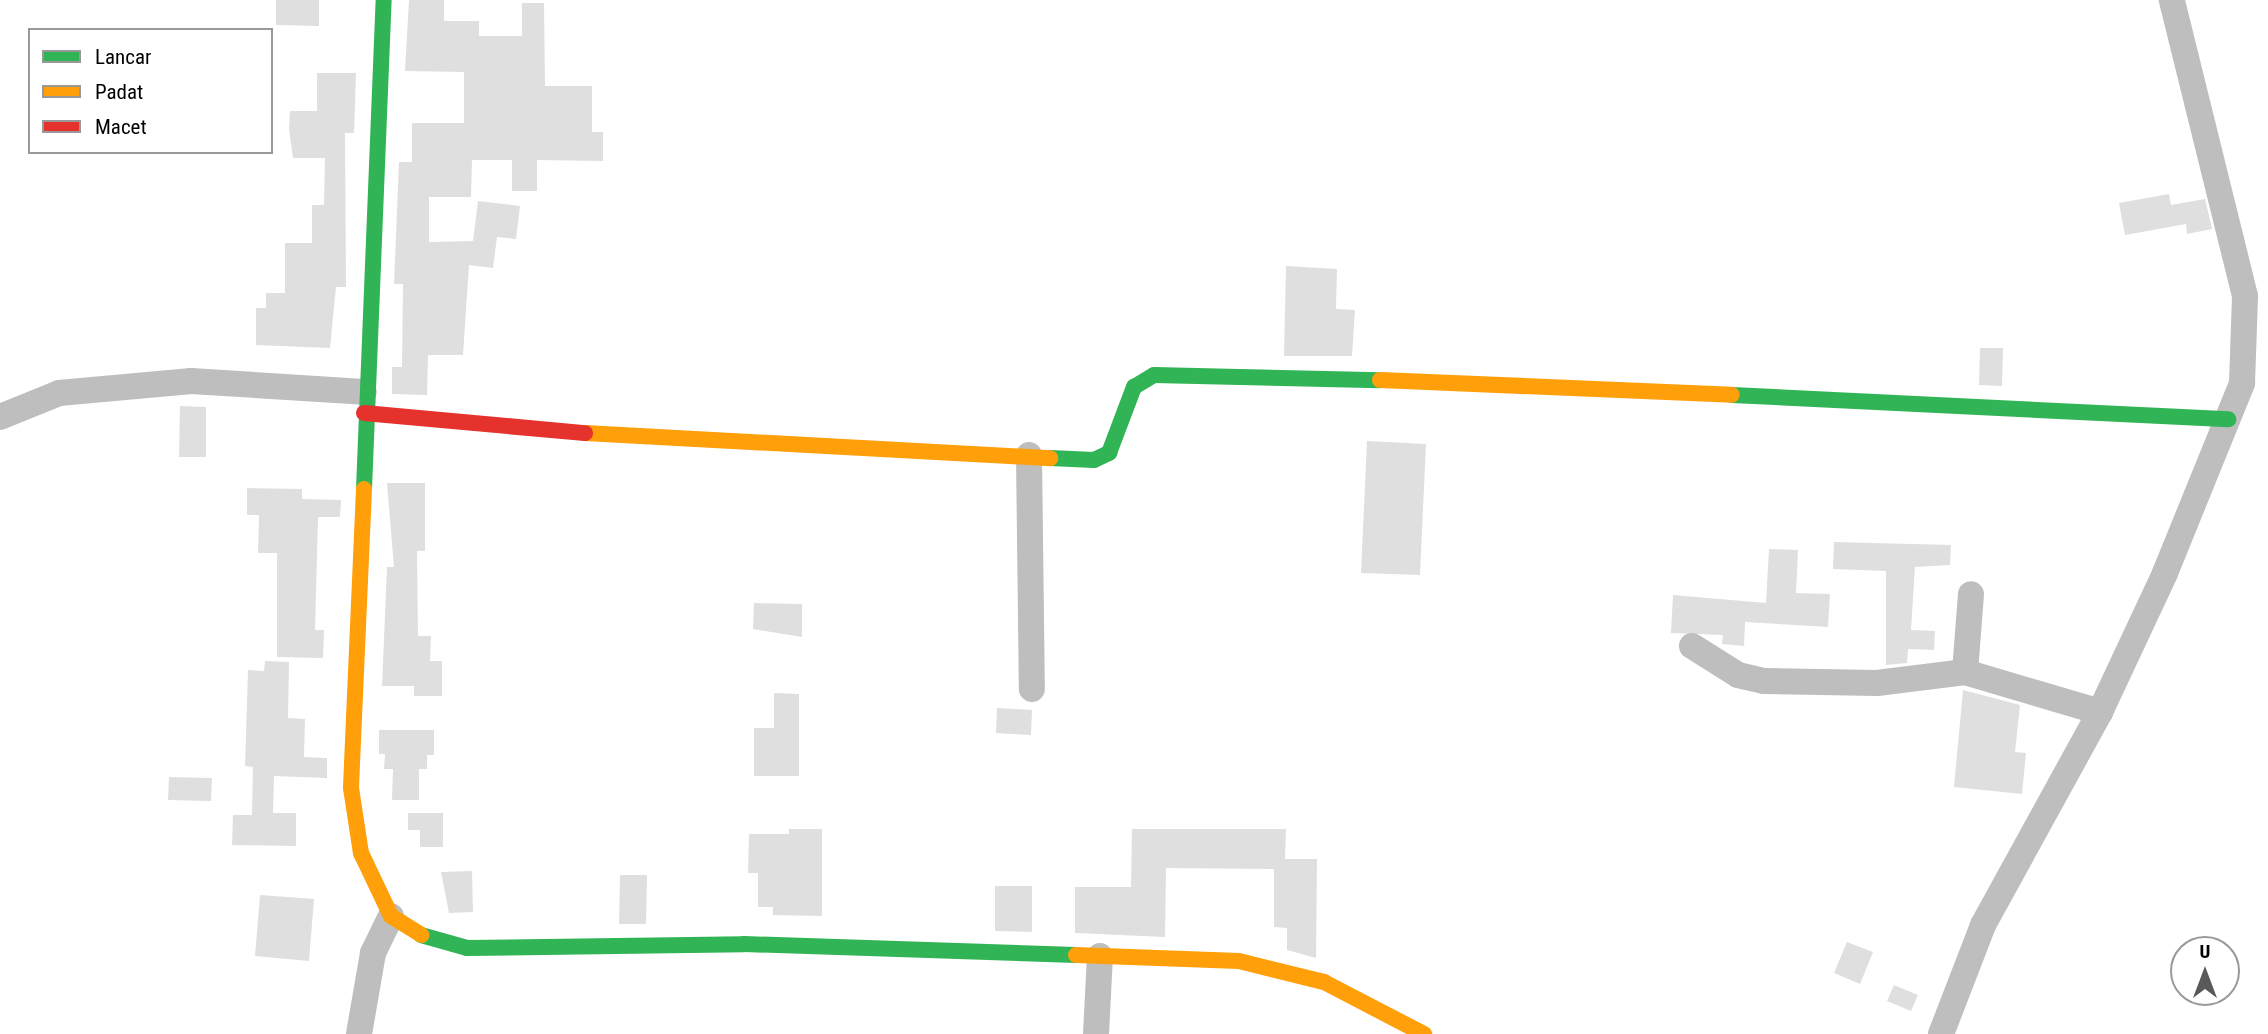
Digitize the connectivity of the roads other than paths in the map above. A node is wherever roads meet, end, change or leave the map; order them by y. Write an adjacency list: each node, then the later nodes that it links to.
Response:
1 (384, 0): 3 (street)
2 (2172, 0): 5 (street)
3 (364, 402): 4 (street); 6 (street); 12 (street)
4 (0, 417)
5 (2228, 419): 6 (street); 11 (street)
6 (1029, 455): 10 (street)
7 (1971, 594): 9 (street)
8 (1692, 646): 9 (street)
9 (1965, 672): 11 (street)
10 (1031, 690)
11 (2100, 712): 14 (street)
12 (391, 916): 13 (street); 15 (street)
13 (1100, 956): 16 (street); 17 (street)
14 (1951, 1027)
15 (359, 1034)
16 (1096, 1034)
17 (1424, 1034)

